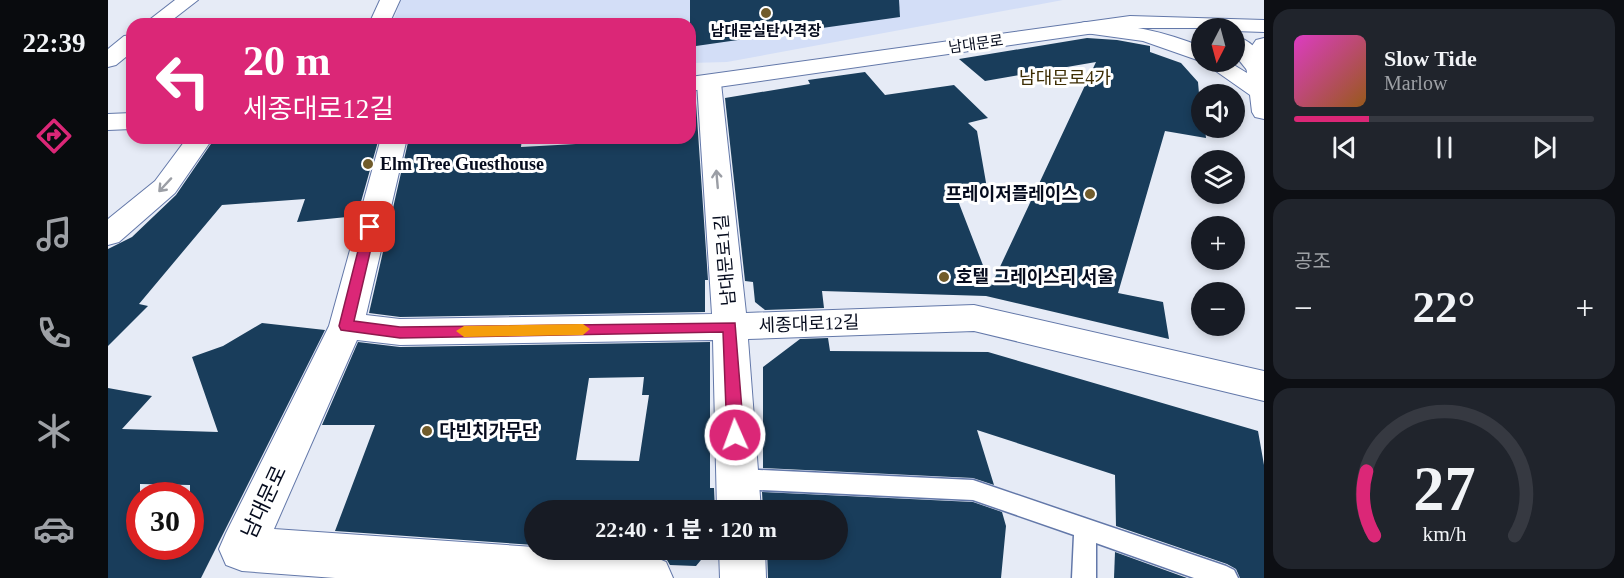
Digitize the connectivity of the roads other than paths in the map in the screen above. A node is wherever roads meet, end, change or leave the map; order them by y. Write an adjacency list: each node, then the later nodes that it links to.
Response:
1 (188, 0): 5 (street)
2 (390, 0): 6 (street)
3 (1251, 6): 4 (street, 남대문로)
4 (1186, 7): 7 (street); 18 (street, 남대문로)
5 (162, 18)
6 (382, 18)
7 (1200, 18)
8 (1191, 25): 11 (street, 남대문로)
9 (1245, 26): 10 (street, 남대문로)
10 (1264, 26)
11 (1085, 28): 14 (street); 18 (street, 남대문로)
12 (1264, 45): 19 (street)
13 (126, 46): 16 (street)
14 (1191, 51)
15 (1245, 52): 19 (street)
16 (108, 60)
17 (1230, 72): 19 (street)
18 (696, 79): 24 (street, 남대문로1길, one-way to 18)
19 (1261, 91)
20 (196, 144): 22 (street, one-way to 22)
21 (392, 144): 23 (street, 남대문로)
22 (108, 235)
23 (346, 326): 24 (street, 세종대로12길); 29 (street, 남대문로)
24 (730, 327): 25 (street, 세종대로12길); 26 (street, 남대문로1길)
25 (1264, 386)
26 (739, 494): 27 (lane)
27 (1085, 528): 31 (lane); 32 (lane)
28 (742, 560): 30 (street)
29 (650, 578)
30 (743, 578)
31 (1084, 578)
32 (1226, 578)

